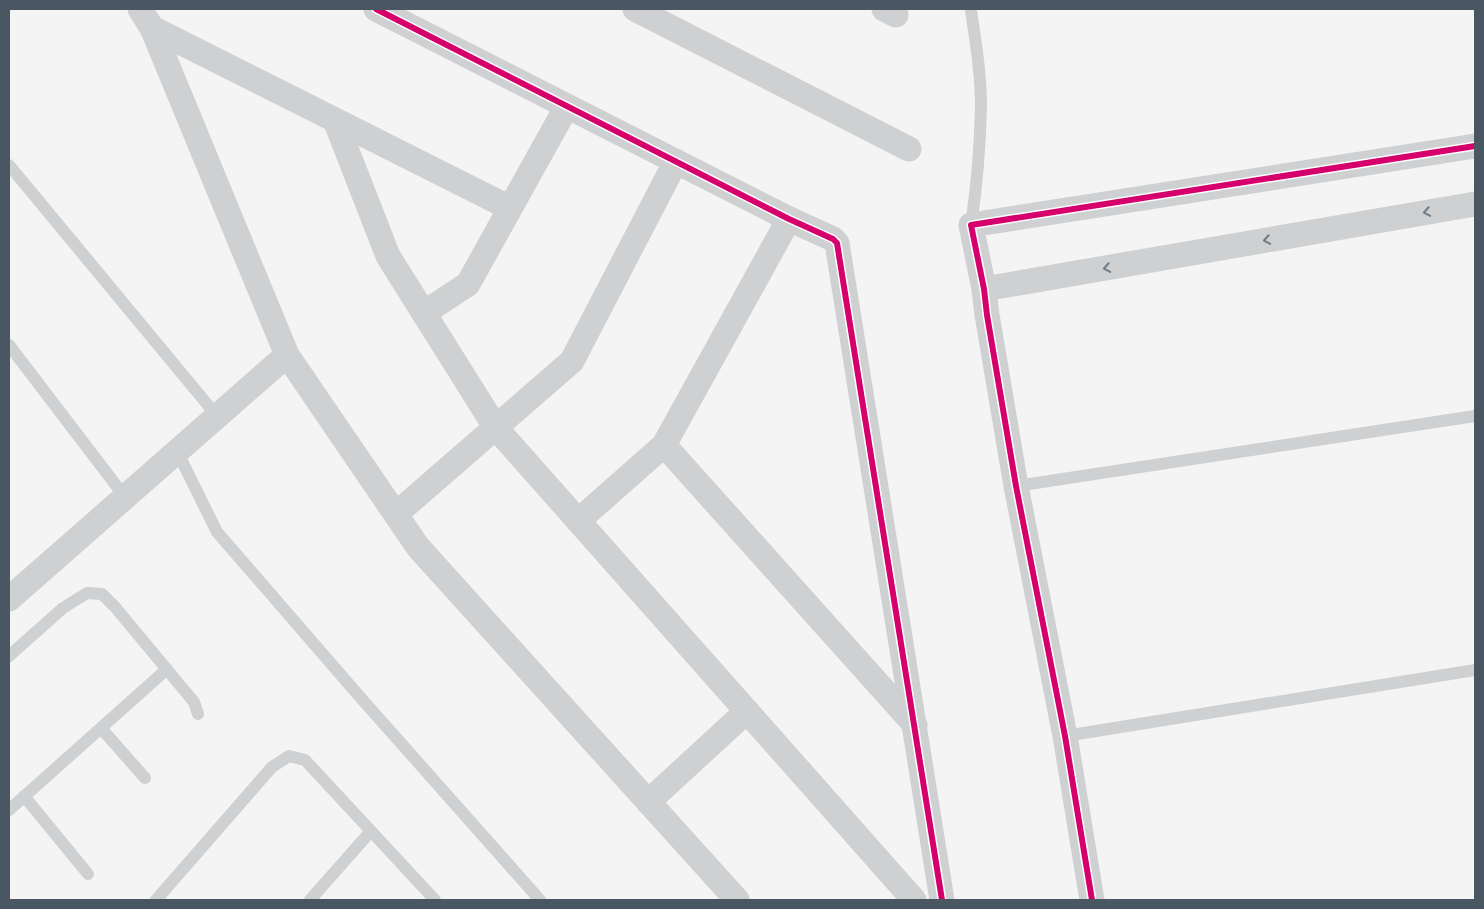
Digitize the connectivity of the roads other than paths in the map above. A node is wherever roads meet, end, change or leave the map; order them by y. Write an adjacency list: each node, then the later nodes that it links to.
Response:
1 (376, 9): 5 (street)
2 (635, 9): 8 (street)
3 (971, 11): 14 (lane)
4 (146, 18): 6 (street); 18 (street)
5 (567, 106): 9 (street); 12 (street)
6 (335, 120): 12 (street); 16 (street)
7 (1475, 146): 14 (street)
8 (909, 149)
9 (676, 161): 13 (street); 21 (street)
10 (9, 165): 19 (lane)
11 (1475, 204): 15 (street, one-way to 15)
12 (510, 208): 16 (street)
13 (789, 219): 22 (street); 34 (street)
14 (971, 225): 15 (street)
15 (984, 289): 24 (street)
16 (424, 313): 21 (street)
17 (9, 345): 25 (lane)
18 (287, 355): 19 (street); 26 (street)
19 (217, 416): 23 (street)
20 (1475, 416): 24 (lane)
21 (496, 428): 26 (street); 27 (street)
22 (664, 445): 27 (street); 34 (street)
23 (178, 451): 25 (street); 46 (lane)
24 (1016, 486): 36 (street)
25 (125, 497): 28 (street)
26 (396, 514): 39 (street)
27 (578, 520): 32 (street)
28 (9, 599)
29 (9, 656): 30 (lane)
30 (166, 669): 33 (lane); 35 (lane)
31 (1475, 670): 36 (lane)
32 (747, 711): 39 (street); 48 (street)
33 (198, 714)
34 (915, 725): 49 (street)
35 (100, 728): 37 (lane); 38 (lane)
36 (1065, 736): 50 (street)
37 (145, 778)
38 (24, 796): 40 (lane); 42 (lane)
39 (648, 802): 47 (street)
40 (9, 810)
41 (371, 831): 43 (lane); 44 (lane); 45 (lane)
42 (88, 874)
43 (156, 900)
44 (310, 900)
45 (435, 900)
46 (540, 900)
47 (737, 900)
48 (914, 900)
49 (942, 900)
50 (1092, 900)

